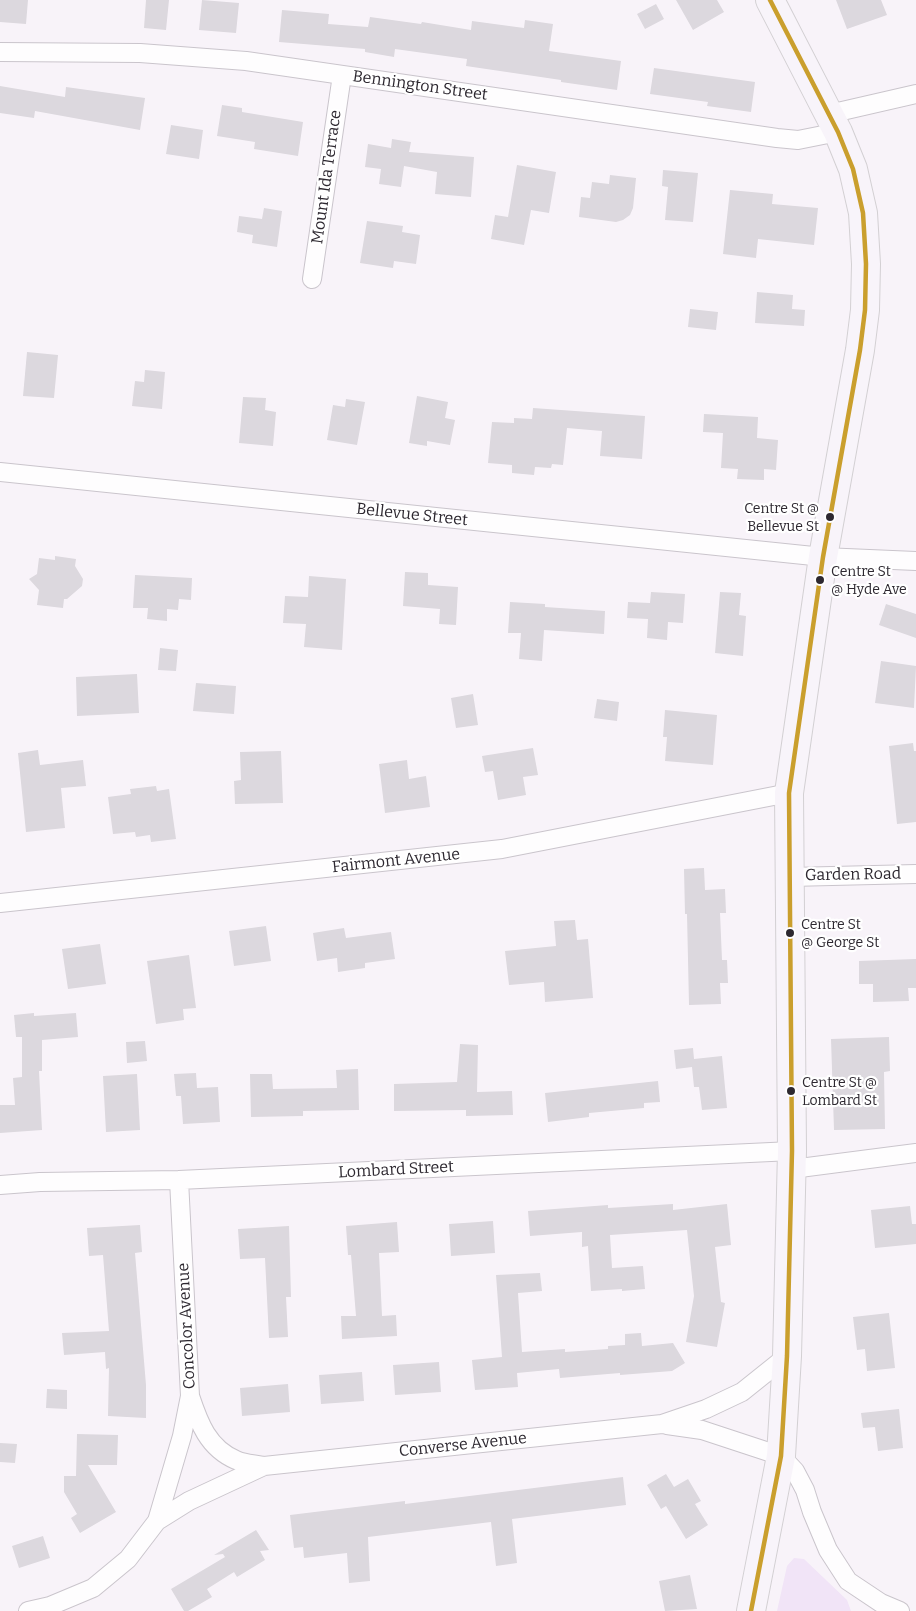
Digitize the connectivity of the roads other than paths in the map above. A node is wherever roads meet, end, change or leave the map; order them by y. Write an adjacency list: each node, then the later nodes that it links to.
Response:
1 (770, 0): 5 (main road)
2 (0, 52): 3 (street, Bennington Street)
3 (342, 75): 5 (street, Bennington Street); 6 (street, Mount Ida Terrace)
4 (916, 94): 5 (street, Bennington Street)
5 (833, 123): 8 (main road)
6 (312, 279)
7 (0, 472): 8 (street, Bellevue Street)
8 (823, 557): 9 (street, Bellevue Street); 10 (main road)
9 (916, 561)
10 (789, 792): 12 (main road); 13 (street, Fairmont Avenue)
11 (916, 874): 12 (street, Garden Road)
12 (790, 877): 15 (main road)
13 (0, 903)
14 (916, 1154): 15 (street, Lombard Street)
15 (792, 1160): 16 (street, Lombard Street); 18 (main road)
16 (180, 1180): 17 (street, Lombard Street); 19 (street, Concolor Avenue)
17 (0, 1185)
18 (787, 1356): 20 (street, Converse Avenue); 21 (main road)
19 (190, 1396): 22 (street, Converse Avenue); 23 (street, Concolor Avenue)
20 (662, 1424): 21 (street, Converse Avenue); 22 (street, Converse Avenue)
21 (781, 1456): 25 (main road); 26 (street)
22 (264, 1466): 23 (street, Converse Avenue)
23 (157, 1521): 24 (street, Concolor Avenue)
24 (28, 1611)
25 (751, 1611)
26 (900, 1611)

